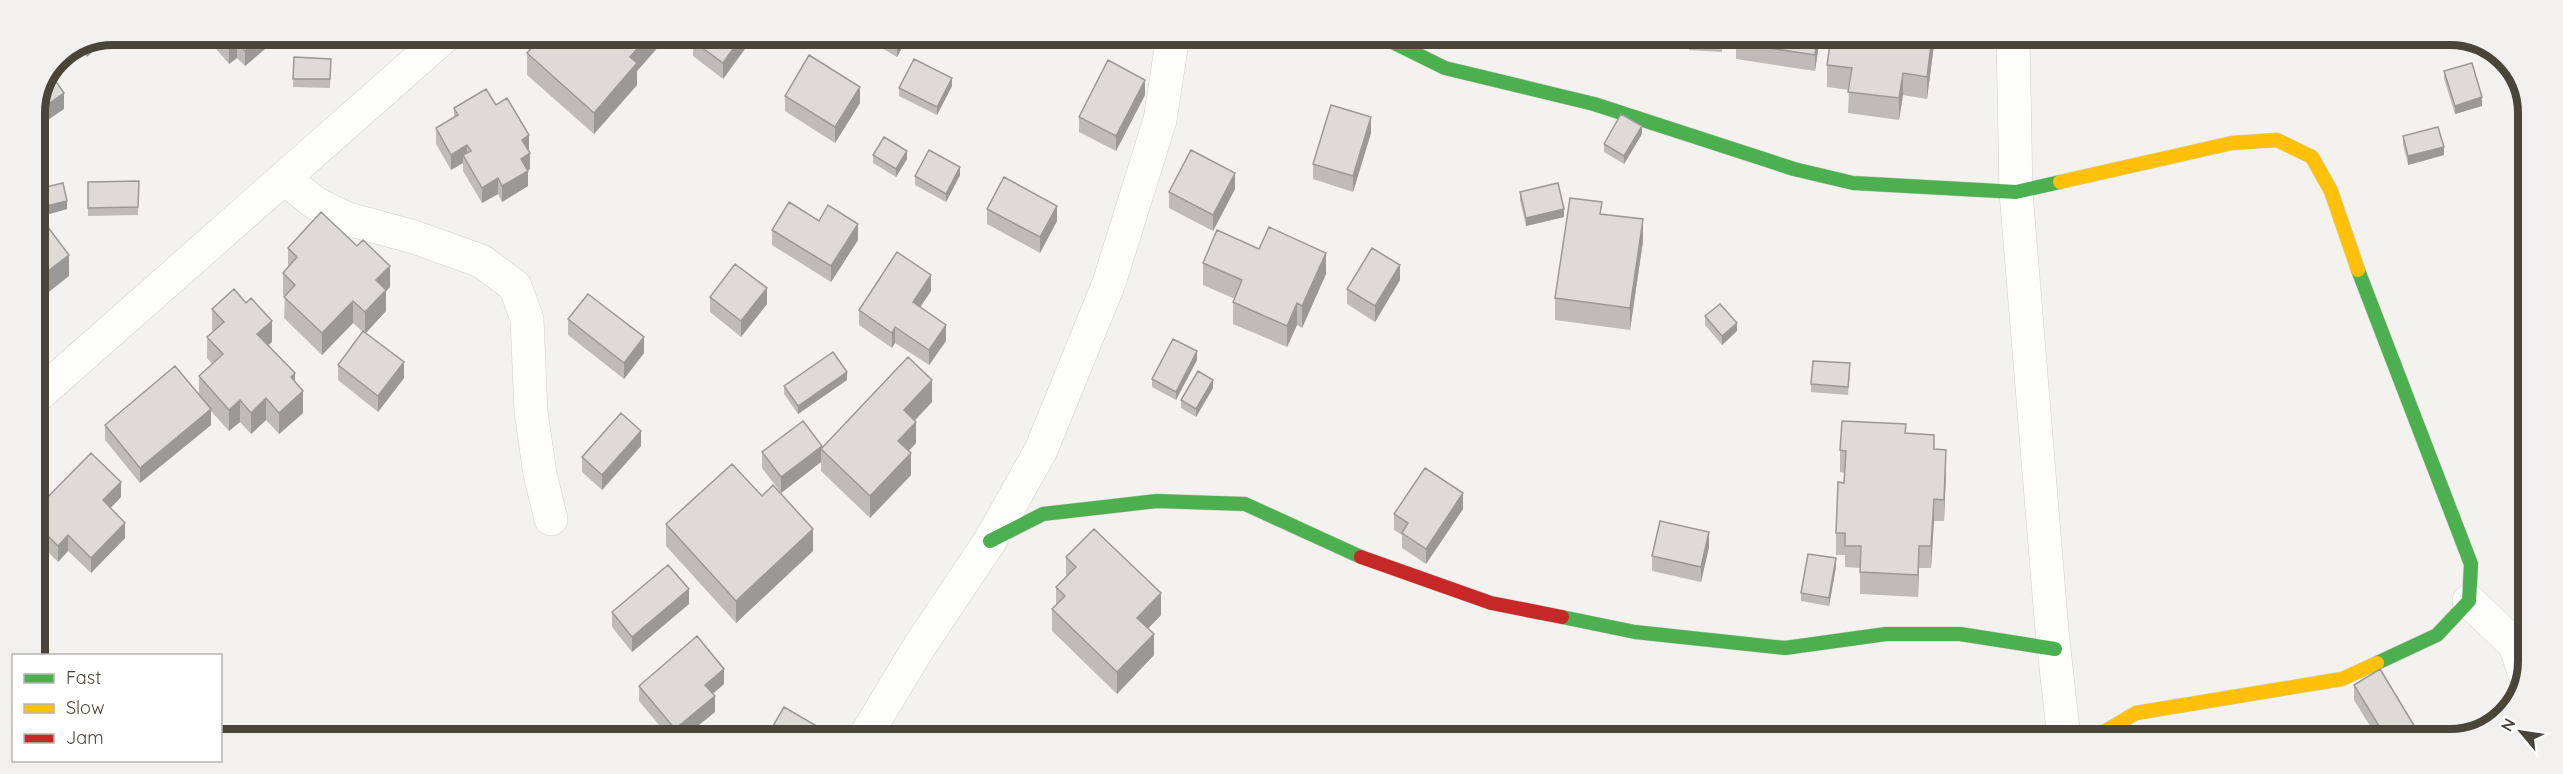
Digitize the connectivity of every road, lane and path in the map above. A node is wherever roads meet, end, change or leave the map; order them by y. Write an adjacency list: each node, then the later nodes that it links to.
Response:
1 (435, 45): 5 (street)
2 (1172, 45): 9 (street)
3 (1398, 45): 6 (street)
4 (2013, 45): 6 (street)
5 (284, 178): 7 (street); 8 (street)
6 (2016, 192): 10 (street); 11 (street)
7 (45, 389)
8 (551, 519)
9 (990, 542): 11 (street); 13 (street)
10 (2469, 601): 12 (street); 15 (street)
11 (2055, 649): 14 (street)
12 (2518, 654)
13 (869, 729)
14 (2063, 729)
15 (2109, 729)

